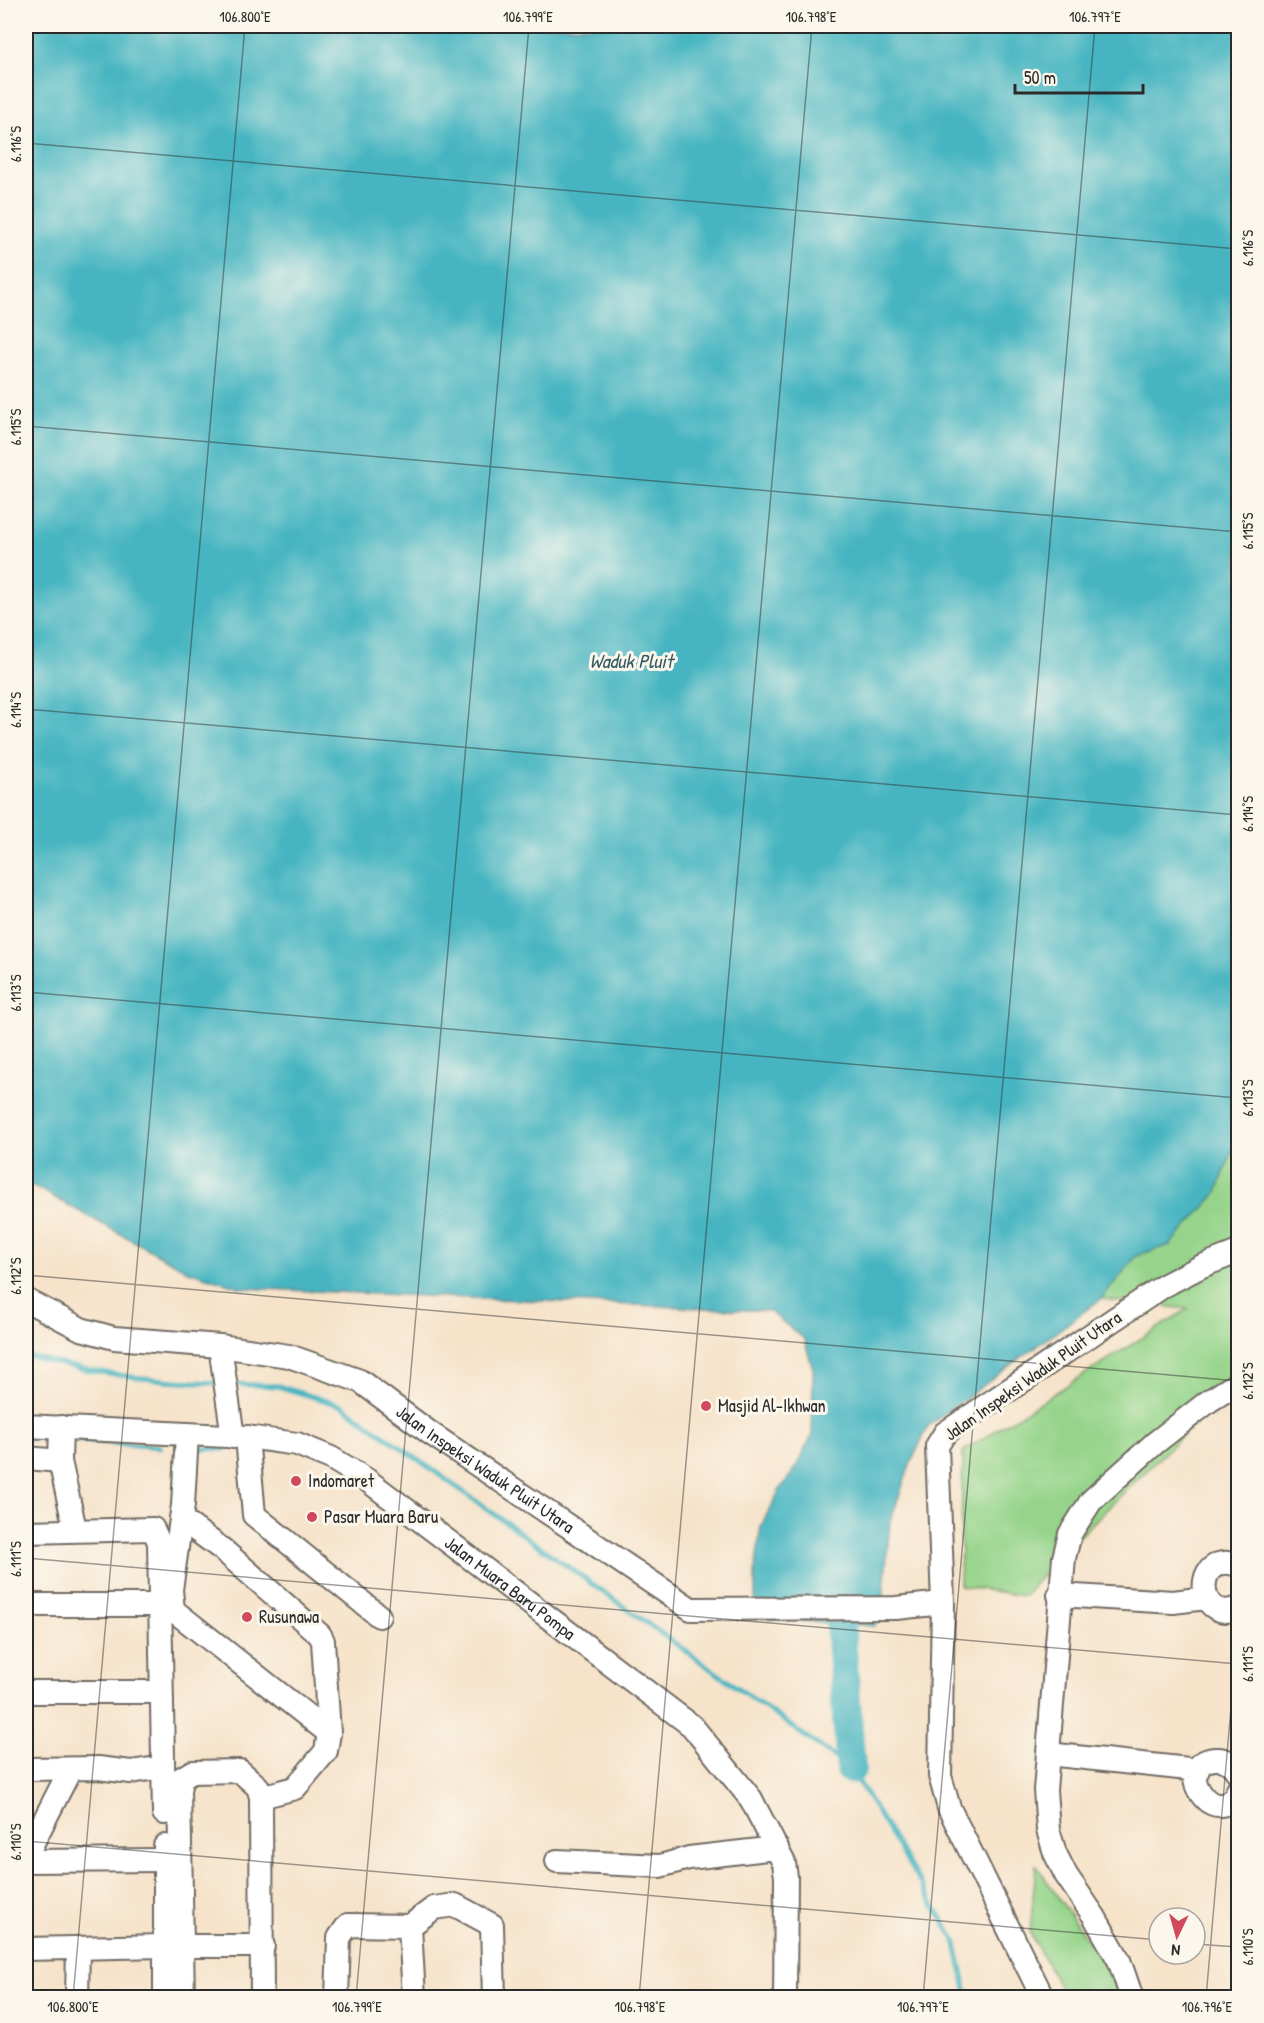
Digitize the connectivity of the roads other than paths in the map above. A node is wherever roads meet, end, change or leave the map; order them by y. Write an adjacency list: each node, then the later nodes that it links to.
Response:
1 (1239, 1252): 17 (street, Jalan Inspeksi Waduk Pluit Utara)
2 (26, 1300): 3 (street, Jalan Inspeksi Waduk Pluit Utara)
3 (221, 1355): 8 (street); 17 (street, Jalan Inspeksi Waduk Pluit Utara)
4 (1239, 1383): 15 (street)
5 (26, 1426): 6 (street, Jalan Muara Baru Pompa)
6 (61, 1432): 7 (street, Jalan Muara Baru Pompa); 10 (street)
7 (187, 1434): 8 (street, Jalan Muara Baru Pompa); 11 (street)
8 (240, 1437): 21 (street); 33 (street, Jalan Muara Baru Pompa)
9 (26, 1458): 10 (street)
10 (60, 1461): 12 (street)
11 (181, 1520): 18 (street); 24 (street)
12 (75, 1529): 13 (street); 18 (street)
13 (26, 1532)
14 (1239, 1565): 16 (street)
15 (1059, 1595): 16 (street); 25 (street)
16 (1206, 1598): 20 (street)
17 (943, 1603): 51 (street, Jalan Inspeksi Waduk Pluit Utara)
18 (165, 1604): 19 (street); 23 (street); 24 (street)
19 (26, 1605)
20 (1239, 1608)
21 (379, 1616)
22 (26, 1692): 23 (street)
23 (161, 1692): 26 (street)
24 (329, 1732): 32 (street)
25 (1048, 1754): 29 (street); 52 (street)
26 (163, 1767): 28 (street); 35 (street)
27 (26, 1769): 28 (street)
28 (70, 1770): 34 (street)
29 (1198, 1770): 30 (street); 31 (street)
30 (1239, 1773)
31 (1239, 1790)
32 (261, 1797): 39 (street); 40 (street)
33 (777, 1848): 37 (street); 50 (street, Jalan Muara Baru Pompa)
34 (26, 1856)
35 (165, 1860): 36 (street); 39 (street)
36 (26, 1861)
37 (557, 1861)
38 (410, 1926): 47 (street); 48 (street); 49 (street)
39 (173, 1946): 40 (street); 41 (street); 44 (street); 45 (street)
40 (262, 1946): 46 (street)
41 (78, 1948): 42 (street); 43 (street)
42 (26, 1949)
43 (77, 1998)
44 (165, 1998)
45 (183, 1998)
46 (262, 1998)
47 (337, 1998)
48 (414, 1998)
49 (494, 1998)
50 (785, 1998)
51 (1043, 1998)
52 (1132, 1998)

